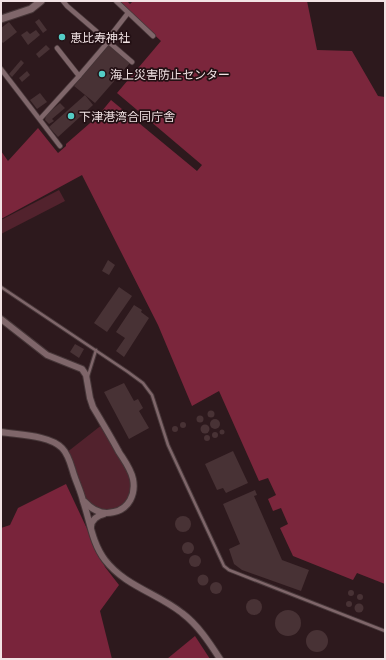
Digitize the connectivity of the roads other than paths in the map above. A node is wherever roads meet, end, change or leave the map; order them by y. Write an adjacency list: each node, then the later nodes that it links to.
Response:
1 (41, 1): 5 (main road)
2 (63, 1): 7 (street)
3 (116, 1): 4 (street)
4 (128, 13): 6 (street); 7 (street)
5 (1, 19)
6 (152, 36)
7 (108, 41): 9 (street); 11 (street)
8 (57, 48): 11 (street)
9 (132, 62)
10 (1, 69): 12 (street)
11 (79, 76): 12 (street)
12 (40, 119): 13 (street)
13 (60, 146)
14 (1, 287): 16 (lane)
15 (1, 319): 17 (street)
16 (96, 350): 17 (lane); 22 (lane)
17 (87, 380): 20 (street)
18 (1, 432): 19 (street)
19 (84, 501): 20 (street); 21 (street)
20 (106, 514): 21 (street)
21 (91, 531): 23 (street)
22 (385, 631)
23 (220, 659)

